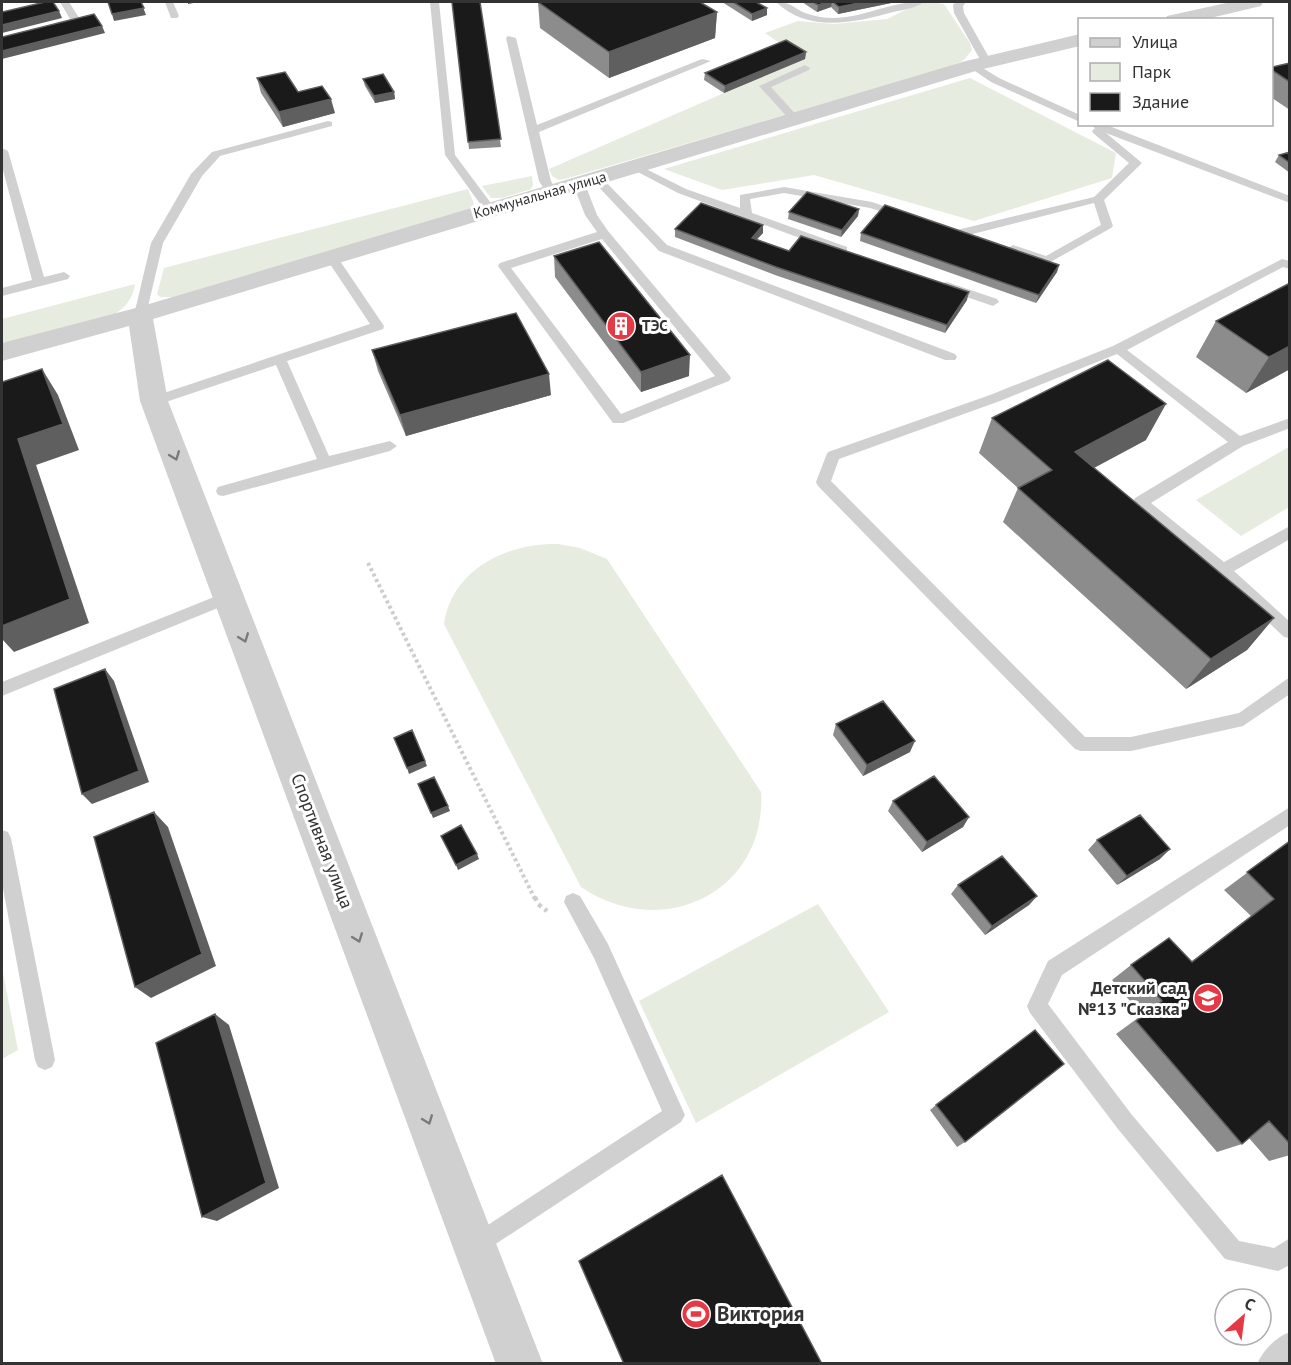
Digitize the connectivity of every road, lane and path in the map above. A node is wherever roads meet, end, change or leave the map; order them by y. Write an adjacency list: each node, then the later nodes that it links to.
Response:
1 (65, 2): 10 (lane)
2 (169, 2): 8 (lane)
3 (434, 2): 28 (lane)
4 (781, 2): 5 (lane)
5 (920, 2)
6 (961, 2): 14 (lane)
7 (1254, 2): 9 (street)
8 (174, 16)
9 (1183, 18)
10 (44, 28)
11 (511, 38): 21 (lane)
12 (1078, 40): 14 (street, Коммунальная улица)
13 (706, 61): 21 (lane)
14 (979, 63): 16 (lane); 17 (street, Коммунальная улица)
15 (805, 69): 17 (lane)
16 (1078, 118)
17 (795, 119): 23 (street, Коммунальная улица)
18 (328, 124): 42 (lane)
19 (1093, 126): 26 (lane)
20 (1096, 126): 27 (lane)
21 (534, 130): 25 (lane)
22 (2, 151): 38 (lane)
23 (636, 167): 24 (street, Коммунальная улица); 29 (lane)
24 (588, 181): 25 (street, Коммунальная улица); 31 (lane); 45 (lane)
25 (551, 192): 28 (street, Коммунальная улица)
26 (1098, 199): 32 (lane); 33 (lane)
27 (1290, 200)
28 (490, 210): 35 (street, Коммунальная улица)
29 (747, 216): 30 (lane); 34 (lane)
30 (916, 219)
31 (604, 234): 31 (lane)
32 (982, 240)
33 (1004, 246)
34 (860, 256)
35 (332, 258): 42 (street, Коммунальная улица); 46 (lane)
36 (1290, 264): 43 (lane)
37 (64, 276): 38 (lane)
38 (39, 282): 40 (lane)
39 (938, 283): 41 (lane)
40 (2, 292)
41 (993, 302)
42 (140, 315): 44 (street, Коммунальная улица); 47 (street, Спортивная улица)
43 (1118, 349): 49 (lane); 58 (lane)
44 (2, 352)
45 (950, 357)
46 (280, 360): 47 (lane); 51 (lane)
47 (154, 401): 56 (street, Спортивная улица, one-way to 56)
48 (1290, 423): 49 (lane)
49 (1238, 442): 55 (lane)
50 (390, 446): 51 (lane)
51 (324, 462): 52 (lane)
52 (223, 491)
53 (1290, 532): 55 (lane)
54 (368, 563): 63 (path)
55 (1222, 570): 57 (lane)
56 (229, 597): 59 (lane); 65 (street, Спортивная улица, one-way to 65)
57 (1290, 632)
58 (1290, 684)
59 (2, 689)
60 (1290, 815): 66 (lane)
61 (2, 838): 64 (lane)
62 (573, 902): 65 (lane)
63 (556, 917)
64 (45, 1060)
65 (476, 1246): 68 (street, Спортивная улица)
66 (1290, 1249)
67 (1290, 1343): 69 (lane)
68 (520, 1364)
69 (1269, 1364)

